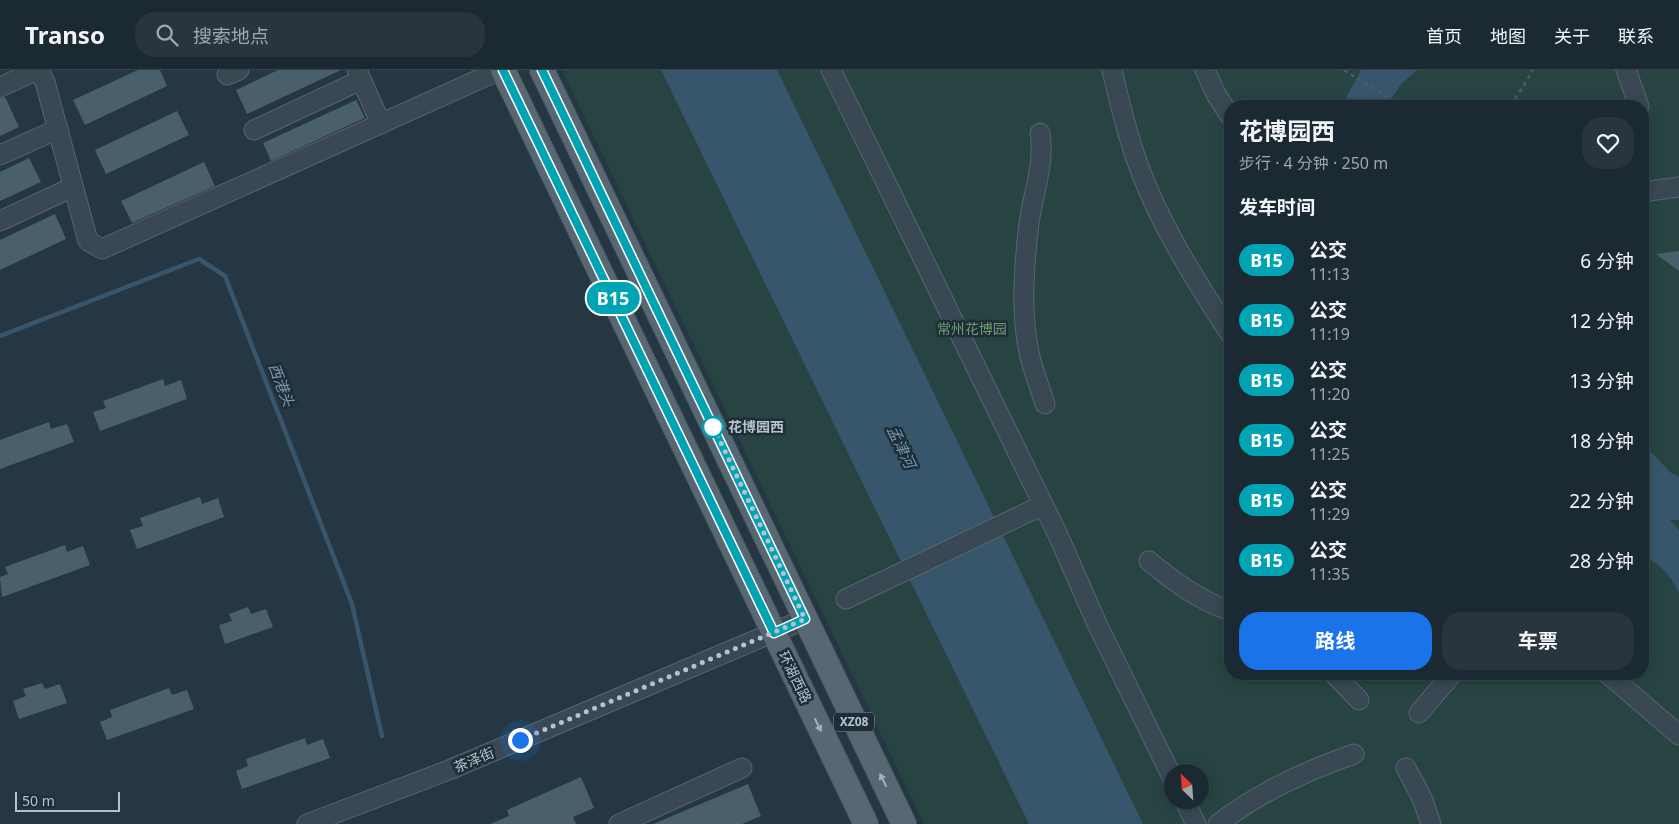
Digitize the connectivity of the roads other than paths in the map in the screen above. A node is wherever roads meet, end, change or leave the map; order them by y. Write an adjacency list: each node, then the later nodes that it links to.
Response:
1 (39, 70): 9 (street); 13 (street)
2 (501, 70): 12 (street); 28 (main road, 环湖西路 / XZ08)
3 (542, 70): 27 (main road, XZ08)
4 (831, 70): 23 (street)
5 (1112, 70): 21 (street)
6 (1205, 70): 11 (street)
7 (1626, 70): 10 (street)
8 (359, 75): 12 (street); 14 (street)
9 (0, 87)
10 (1637, 100)
11 (1224, 107)
12 (381, 124): 17 (street)
13 (58, 129): 16 (street); 17 (street)
14 (254, 130)
15 (1040, 133): 22 (street)
16 (0, 155)
17 (73, 187): 20 (street)
18 (1679, 187): 19 (street)
19 (1649, 191)
20 (0, 221)
21 (1224, 324)
22 (1045, 404)
23 (1037, 508): 25 (street); 36 (street)
24 (1149, 561): 26 (street)
25 (846, 600)
26 (1224, 609)
27 (805, 619): 28 (street, 茶泽街); 43 (main road, XZ08, one-way to 27)
28 (774, 633): 40 (street, 茶泽街); 42 (main road, 环湖西路 / XZ08, one-way to 42)
29 (1340, 680): 32 (street)
30 (1447, 680): 33 (street)
31 (1615, 680): 34 (street)
32 (1359, 700)
33 (1420, 713)
34 (1679, 735)
35 (1354, 754): 45 (street)
36 (1166, 764)
37 (742, 768): 41 (street)
38 (1406, 768): 46 (street)
39 (1188, 809): 44 (street)
40 (308, 824)
41 (619, 824)
42 (866, 824)
43 (904, 824)
44 (1196, 824)
45 (1218, 824)
46 (1431, 824)

